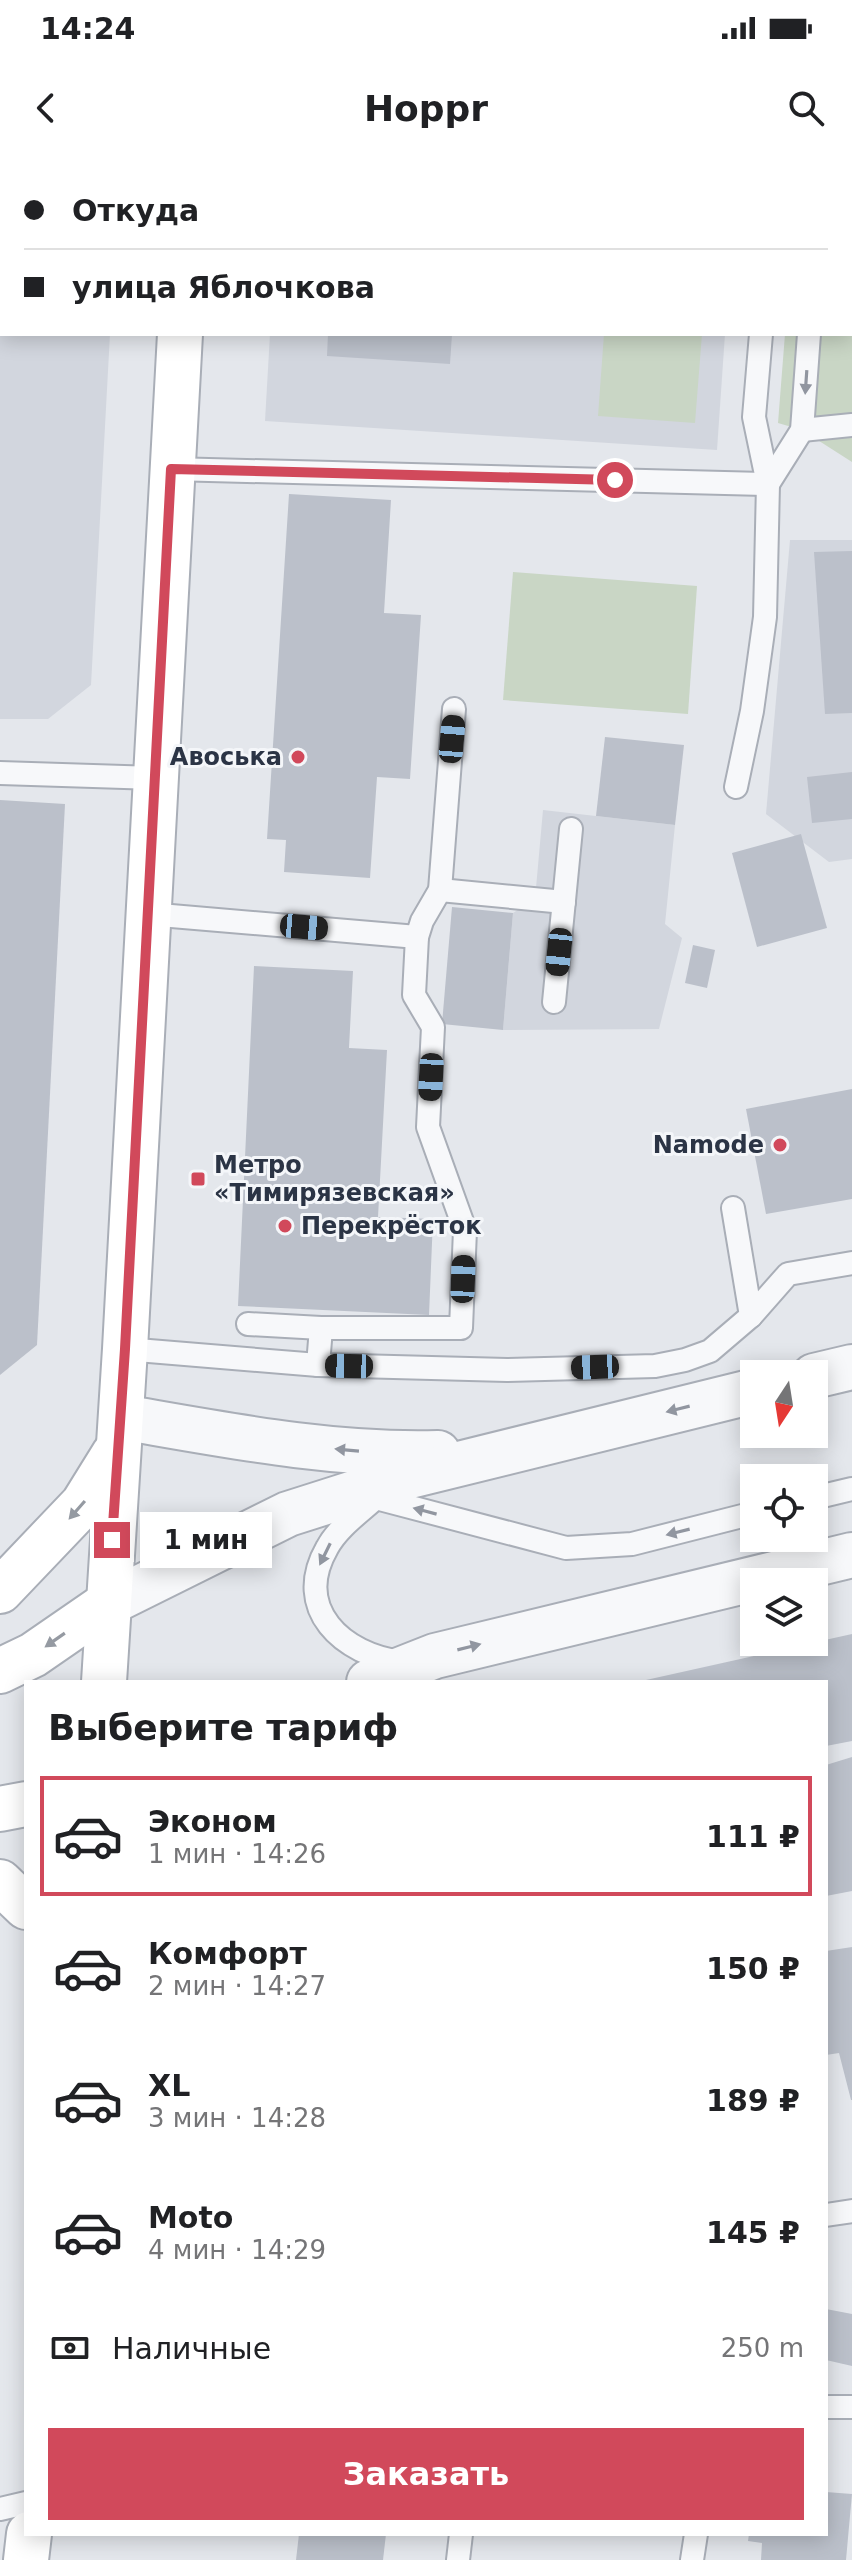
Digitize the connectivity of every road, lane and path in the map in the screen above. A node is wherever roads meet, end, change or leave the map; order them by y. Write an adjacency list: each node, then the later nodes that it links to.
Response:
1 (180, 336): 6 (street)
2 (761, 336): 7 (lane)
3 (809, 336): 5 (lane, one-way to 5)
4 (852, 425): 5 (lane)
5 (802, 430): 7 (lane)
6 (171, 469): 7 (lane); 10 (street)
7 (768, 484): 11 (lane)
8 (454, 709): 13 (lane)
9 (0, 773): 10 (lane)
10 (155, 778): 15 (street)
11 (736, 787)
12 (571, 829): 14 (lane)
13 (440, 890): 14 (lane); 16 (lane)
14 (564, 902): 17 (lane)
15 (148, 914): 16 (lane); 23 (street)
16 (417, 937): 22 (lane)
17 (554, 1002)
18 (733, 1208): 20 (lane)
19 (852, 1263): 20 (lane)
20 (751, 1316): 24 (lane)
21 (248, 1324): 22 (lane)
22 (321, 1328): 24 (lane)
23 (125, 1349): 24 (lane); 28 (street)
24 (318, 1365)
25 (852, 1367): 26 (street)
26 (828, 1373)
27 (740, 1394): 29 (street, one-way to 29)
28 (120, 1431): 29 (street, one-way to 28); 35 (street, one-way to 35); 36 (street)
29 (508, 1451): 31 (street)
30 (852, 1489): 32 (lane)
31 (370, 1492): 33 (lane, one-way to 31); 36 (street); 37 (lane, one-way to 37)
32 (828, 1495)
33 (740, 1517)
34 (852, 1555): 37 (street, one-way to 34)
35 (0, 1591)
36 (107, 1604): 38 (street, one-way to 38); 39 (street)
37 (412, 1663): 40 (street)
38 (0, 1671)
39 (104, 1680)
40 (374, 1680)
41 (24, 1804): 42 (street)
42 (0, 1809)
43 (0, 1882): 44 (street)
44 (24, 1905)
45 (852, 2211): 46 (lane)
46 (828, 2215)
47 (828, 2407): 48 (lane)
48 (852, 2407)
49 (24, 2503): 50 (lane)
50 (0, 2509)
51 (29, 2536): 54 (street)
52 (461, 2536): 55 (lane)
53 (696, 2536): 56 (lane)
54 (26, 2560)
55 (458, 2560)
56 (692, 2560)

